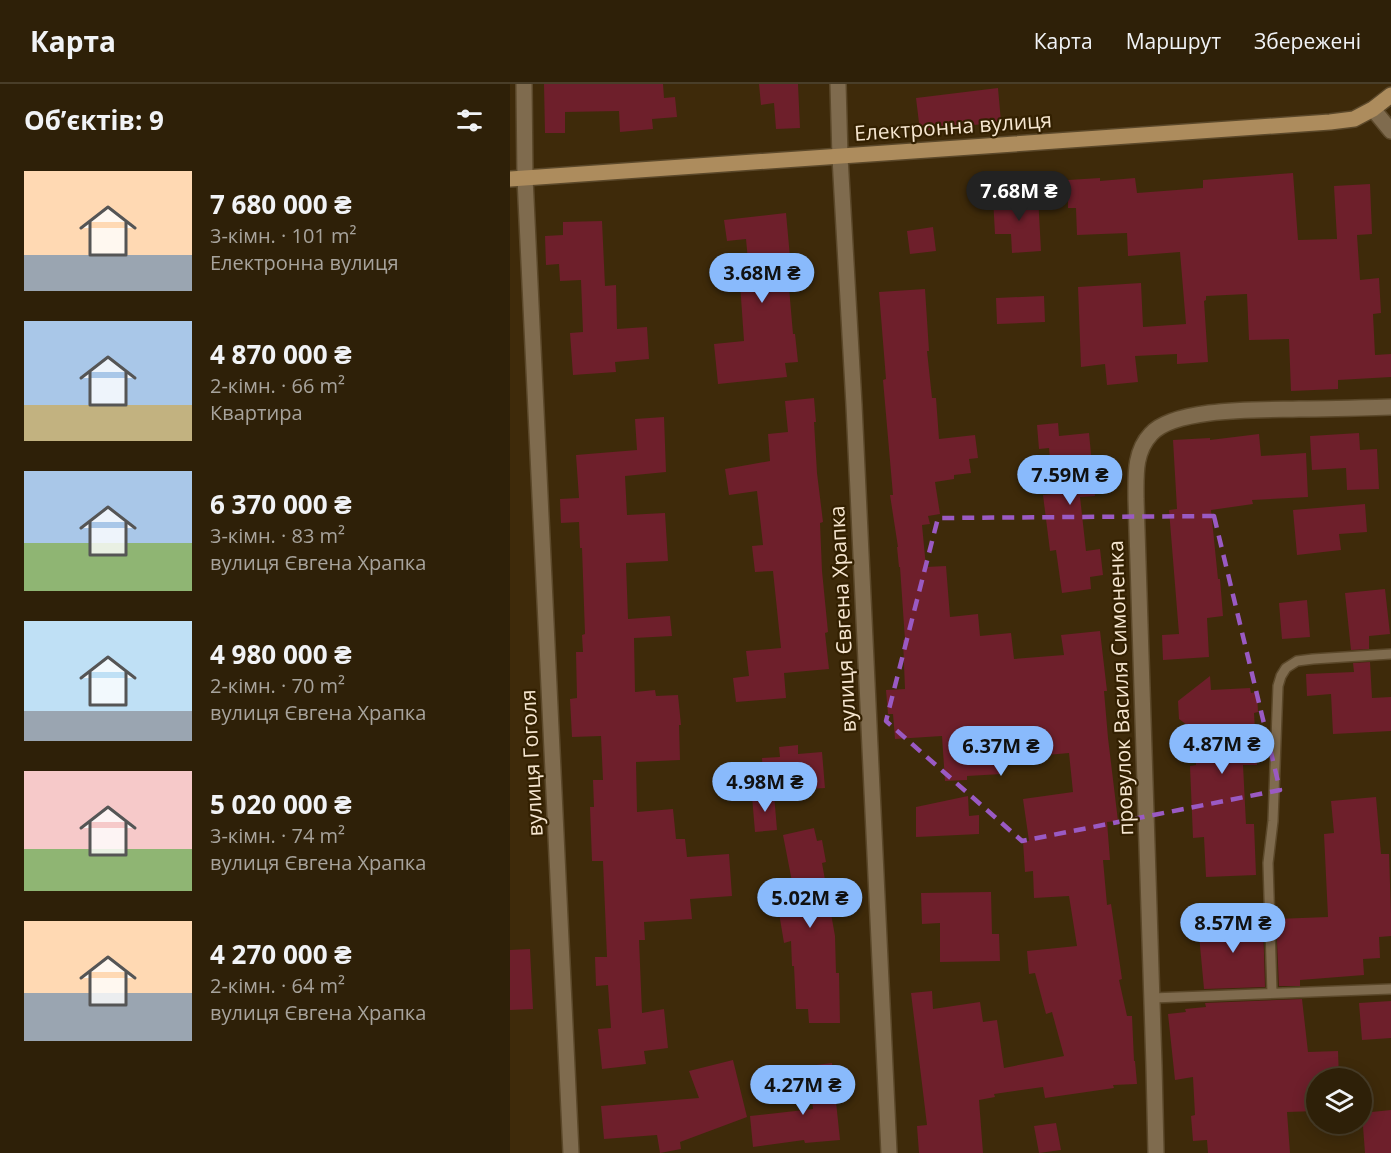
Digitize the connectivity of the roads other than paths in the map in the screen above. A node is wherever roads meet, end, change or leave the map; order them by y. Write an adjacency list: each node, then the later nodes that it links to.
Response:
1 (524, 84): 7 (street, вулиця Гоголя)
2 (838, 84): 6 (street, вулиця Євгена Храпка)
3 (1391, 95): 4 (street, Електронна вулиця)
4 (1373, 109): 5 (street); 6 (street, Електронна вулиця)
5 (1391, 131)
6 (840, 157): 7 (street, Електронна вулиця); 14 (street, вулиця Євгена Храпка)
7 (518, 178): 13 (street, вулиця Гоголя)
8 (1391, 407): 12 (street, провулок Василя Симоненка)
9 (1391, 654): 11 (lane)
10 (1391, 989): 11 (lane)
11 (1272, 993): 12 (lane)
12 (1152, 998): 15 (street, провулок Василя Симоненка)
13 (571, 1153)
14 (889, 1153)
15 (1156, 1153)

